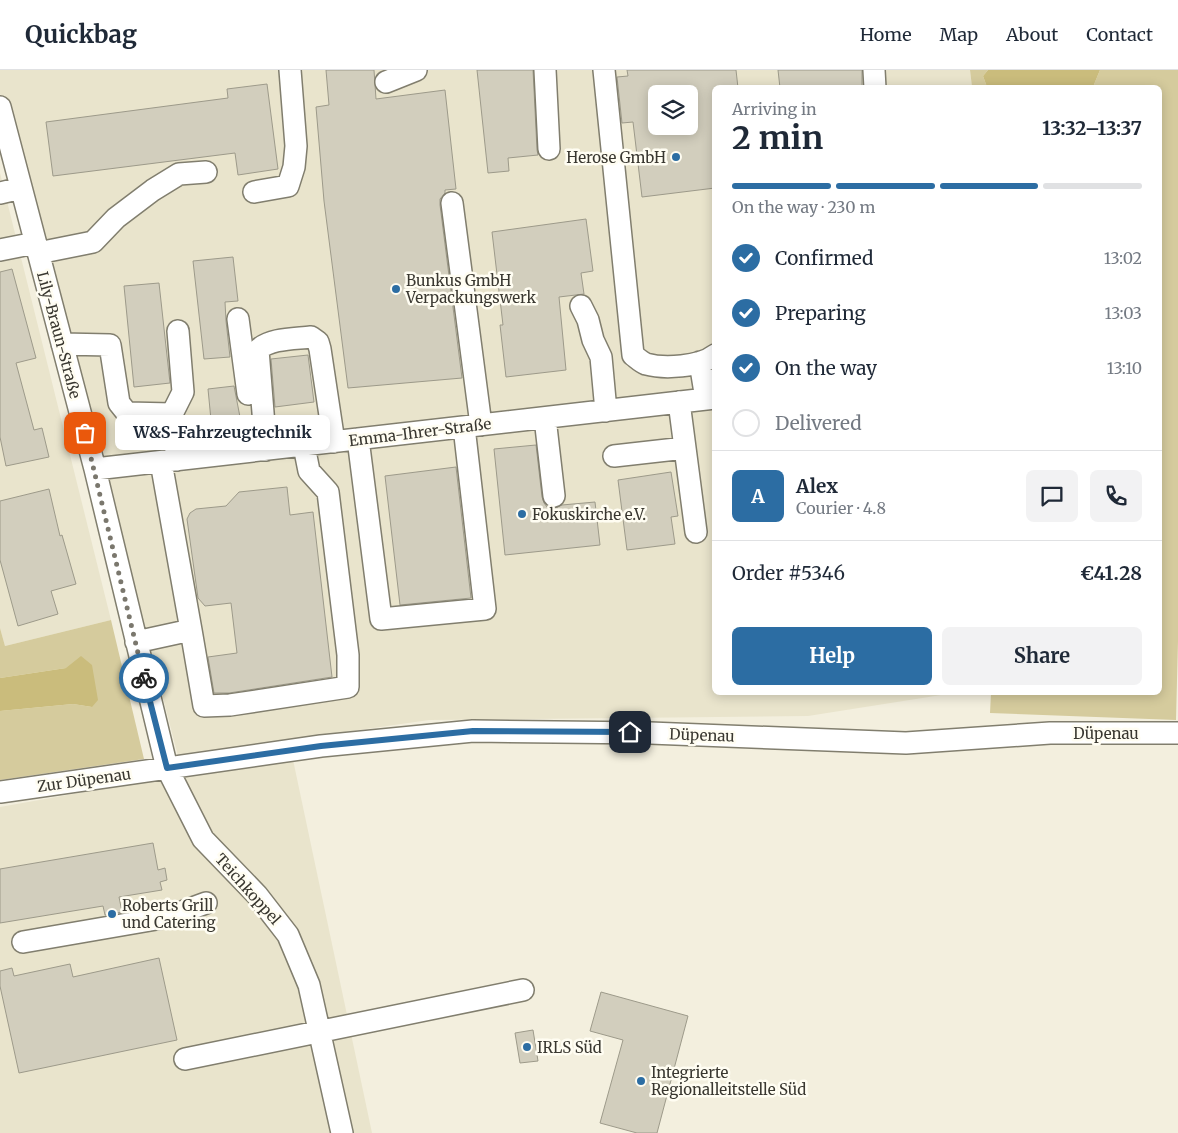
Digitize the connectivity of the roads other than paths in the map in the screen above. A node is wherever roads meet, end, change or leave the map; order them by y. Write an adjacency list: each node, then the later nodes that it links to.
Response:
1 (290, 70): 12 (street)
2 (416, 70): 6 (street)
3 (546, 70): 9 (street)
4 (604, 70): 21 (street)
5 (874, 70): 7 (street)
6 (386, 82)
7 (875, 85)
8 (1, 115): 11 (street, Lily-Braun-Straße)
9 (549, 149)
10 (206, 172): 15 (street)
11 (21, 188): 13 (street); 15 (street, Lily-Braun-Straße)
12 (254, 192)
13 (0, 194)
14 (452, 203): 27 (street)
15 (36, 248): 16 (street); 20 (street, Lily-Braun-Straße)
16 (0, 250)
17 (581, 306): 24 (street)
18 (238, 320): 32 (street)
19 (178, 331): 25 (street)
20 (62, 344): 25 (street); 35 (street, Lily-Braun-Straße)
21 (707, 358): 22 (street)
22 (711, 399): 23 (street, Emma-Ihrer-Straße)
23 (679, 402): 24 (street, Emma-Ihrer-Straße); 31 (street)
24 (606, 411): 26 (street, Emma-Ihrer-Straße)
25 (172, 414): 34 (street)
26 (546, 418): 27 (street, Emma-Ihrer-Straße); 36 (street)
27 (472, 426): 28 (street, Emma-Ihrer-Straße); 28 (street)
28 (358, 440): 29 (street, Emma-Ihrer-Straße)
29 (334, 442): 30 (street, Emma-Ihrer-Straße); 32 (street)
30 (304, 446): 32 (street, Emma-Ihrer-Straße); 38 (street)
31 (685, 448): 33 (street); 37 (street)
32 (259, 451): 34 (street, Emma-Ihrer-Straße)
33 (614, 456)
34 (169, 461): 35 (street, Emma-Ihrer-Straße); 38 (street)
35 (95, 469): 39 (street, Lily-Braun-Straße)
36 (554, 496)
37 (696, 532)
38 (191, 630): 39 (street)
39 (136, 642): 41 (street, Lily-Braun-Straße)
40 (1178, 733): 41 (street, Düpenau)
41 (167, 768): 42 (street, Zur Düpenau); 46 (street, Teichkoppel)
42 (0, 792)
43 (206, 904): 44 (street)
44 (23, 942)
45 (523, 990): 46 (street)
46 (319, 1030): 47 (street); 48 (street, Teichkoppel)
47 (185, 1059)
48 (342, 1133)

